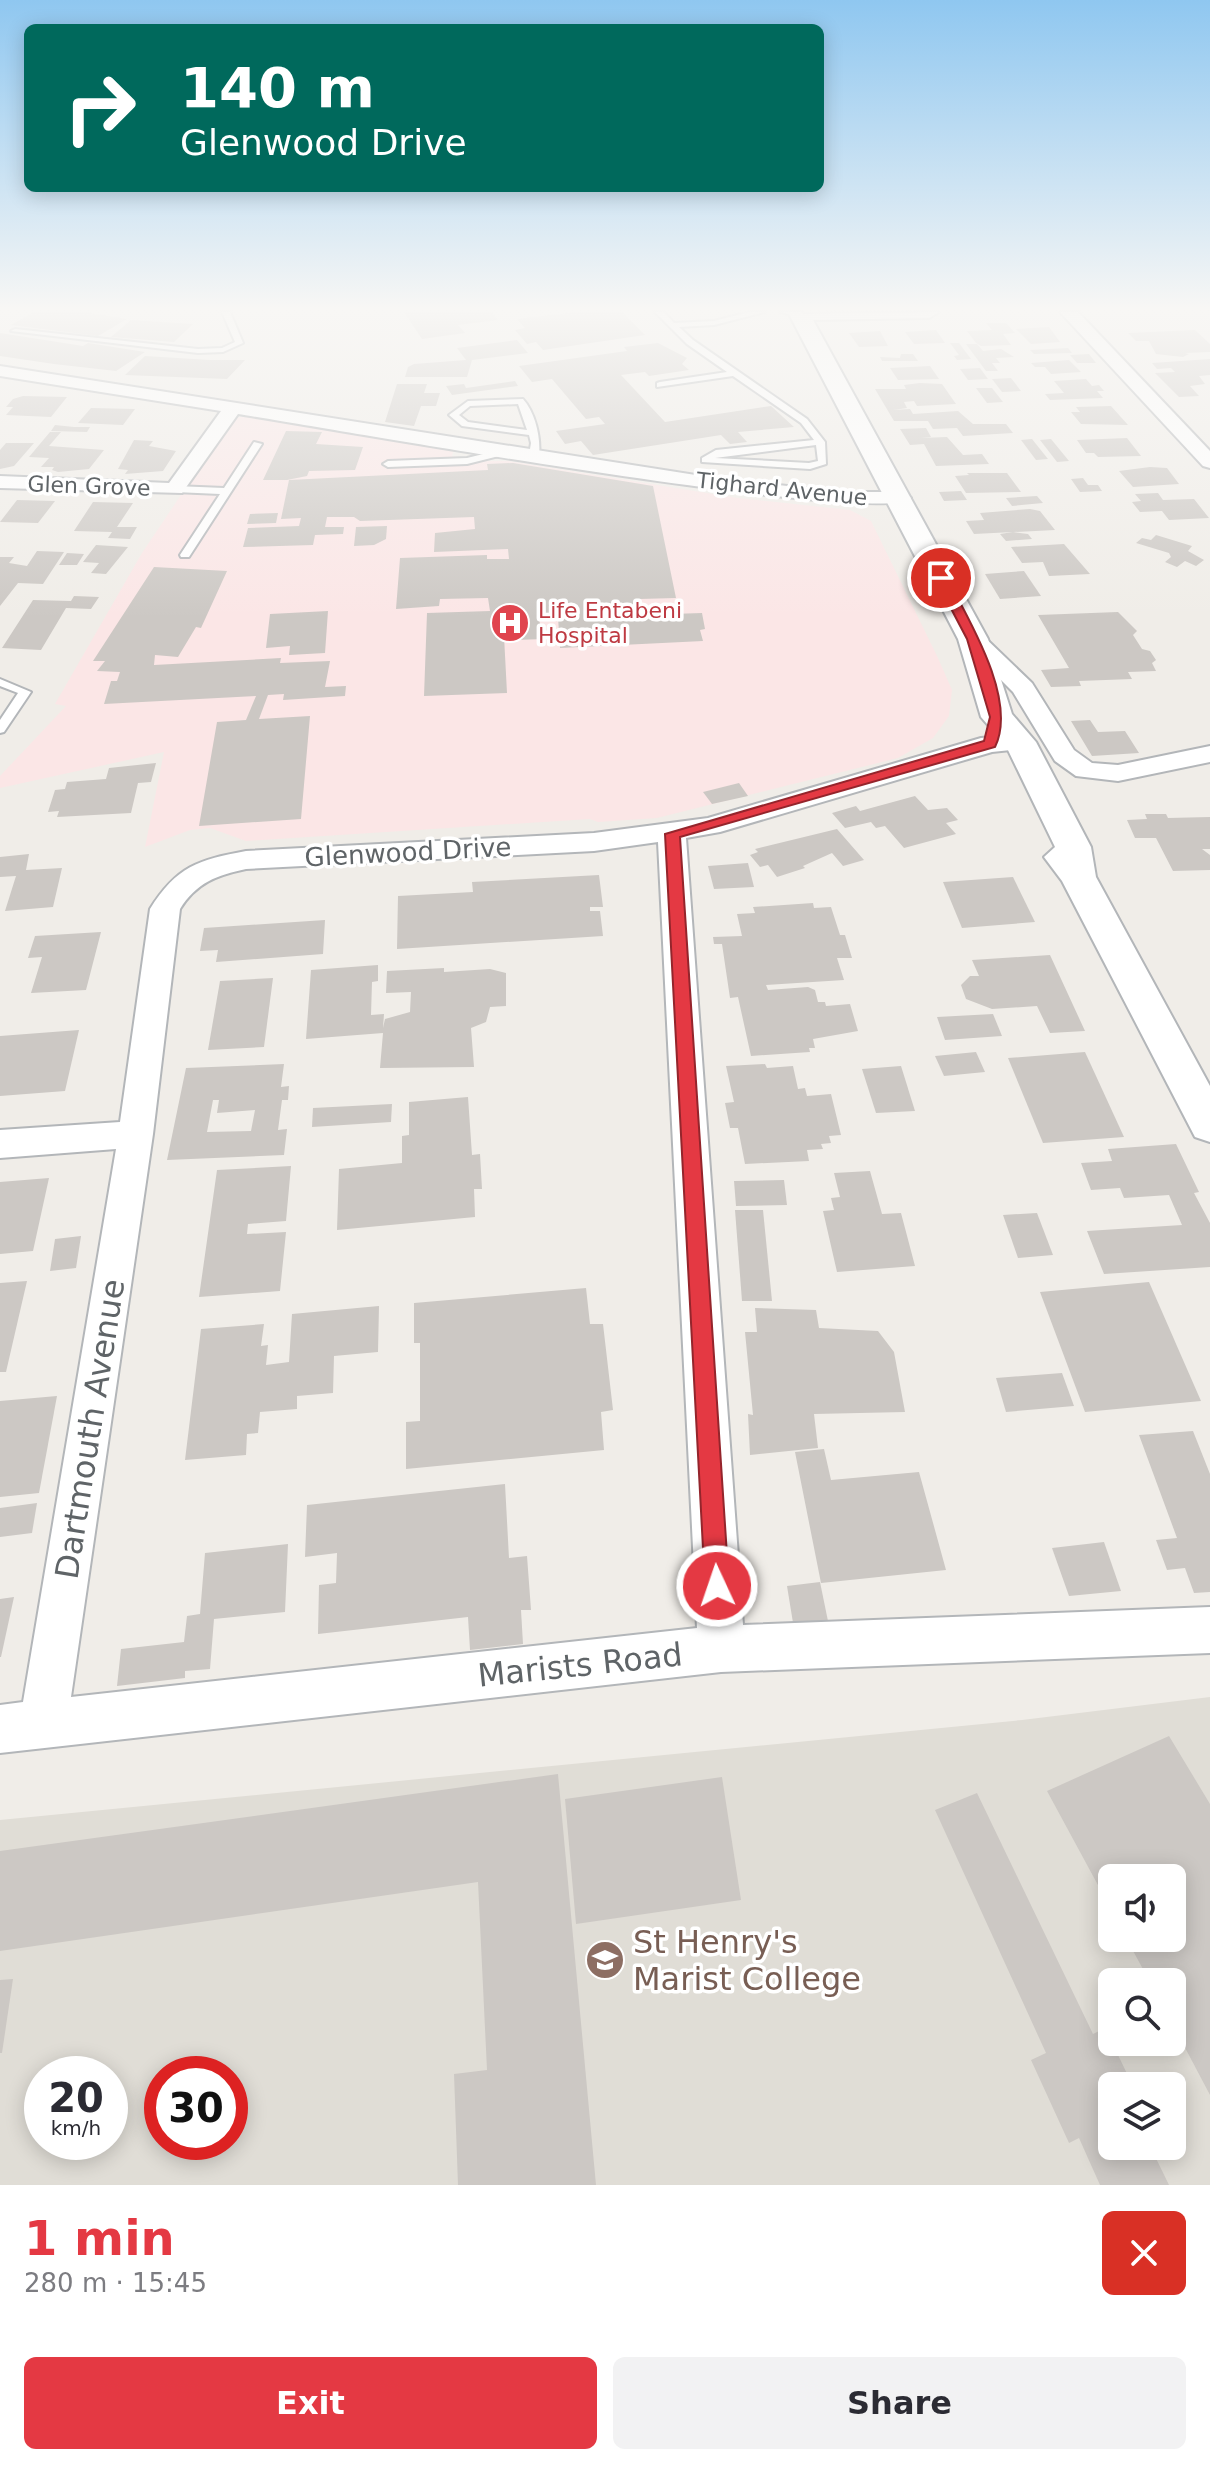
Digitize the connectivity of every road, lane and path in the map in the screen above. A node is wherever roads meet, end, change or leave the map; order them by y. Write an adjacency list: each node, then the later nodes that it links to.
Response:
1 (229, 414): 16 (street, Glen Grove)
2 (271, 414): 11 (street, Tighard Avenue)
3 (454, 414): 8 (lane)
4 (525, 414): 8 (lane)
5 (794, 414): 9 (lane)
6 (852, 414): 18 (street)
7 (1165, 414): 13 (street)
8 (532, 433): 12 (lane)
9 (820, 442): 9 (lane)
10 (257, 444): 17 (lane)
11 (508, 451): 12 (street, Tighard Avenue); 14 (lane)
12 (534, 455): 18 (street, Tighard Avenue)
13 (1210, 462)
14 (388, 464)
15 (0, 482): 16 (street, Glen Grove)
16 (175, 489): 17 (lane)
17 (227, 491): 19 (lane)
18 (901, 498): 20 (street)
19 (185, 555)
20 (973, 639): 23 (street); 24 (street)
21 (0, 682): 22 (lane)
22 (0, 729)
23 (1002, 734): 25 (street, Glenwood Drive); 26 (street)
24 (1210, 754)
25 (672, 834): 27 (street, Glenwood Drive); 30 (street)
26 (1210, 1125)
27 (136, 1134): 28 (street); 31 (street, Dartmouth Avenue)
28 (0, 1144)
29 (1210, 1630): 30 (street, Marists Road)
30 (721, 1649): 31 (street, Marists Road)
31 (21, 1726)

